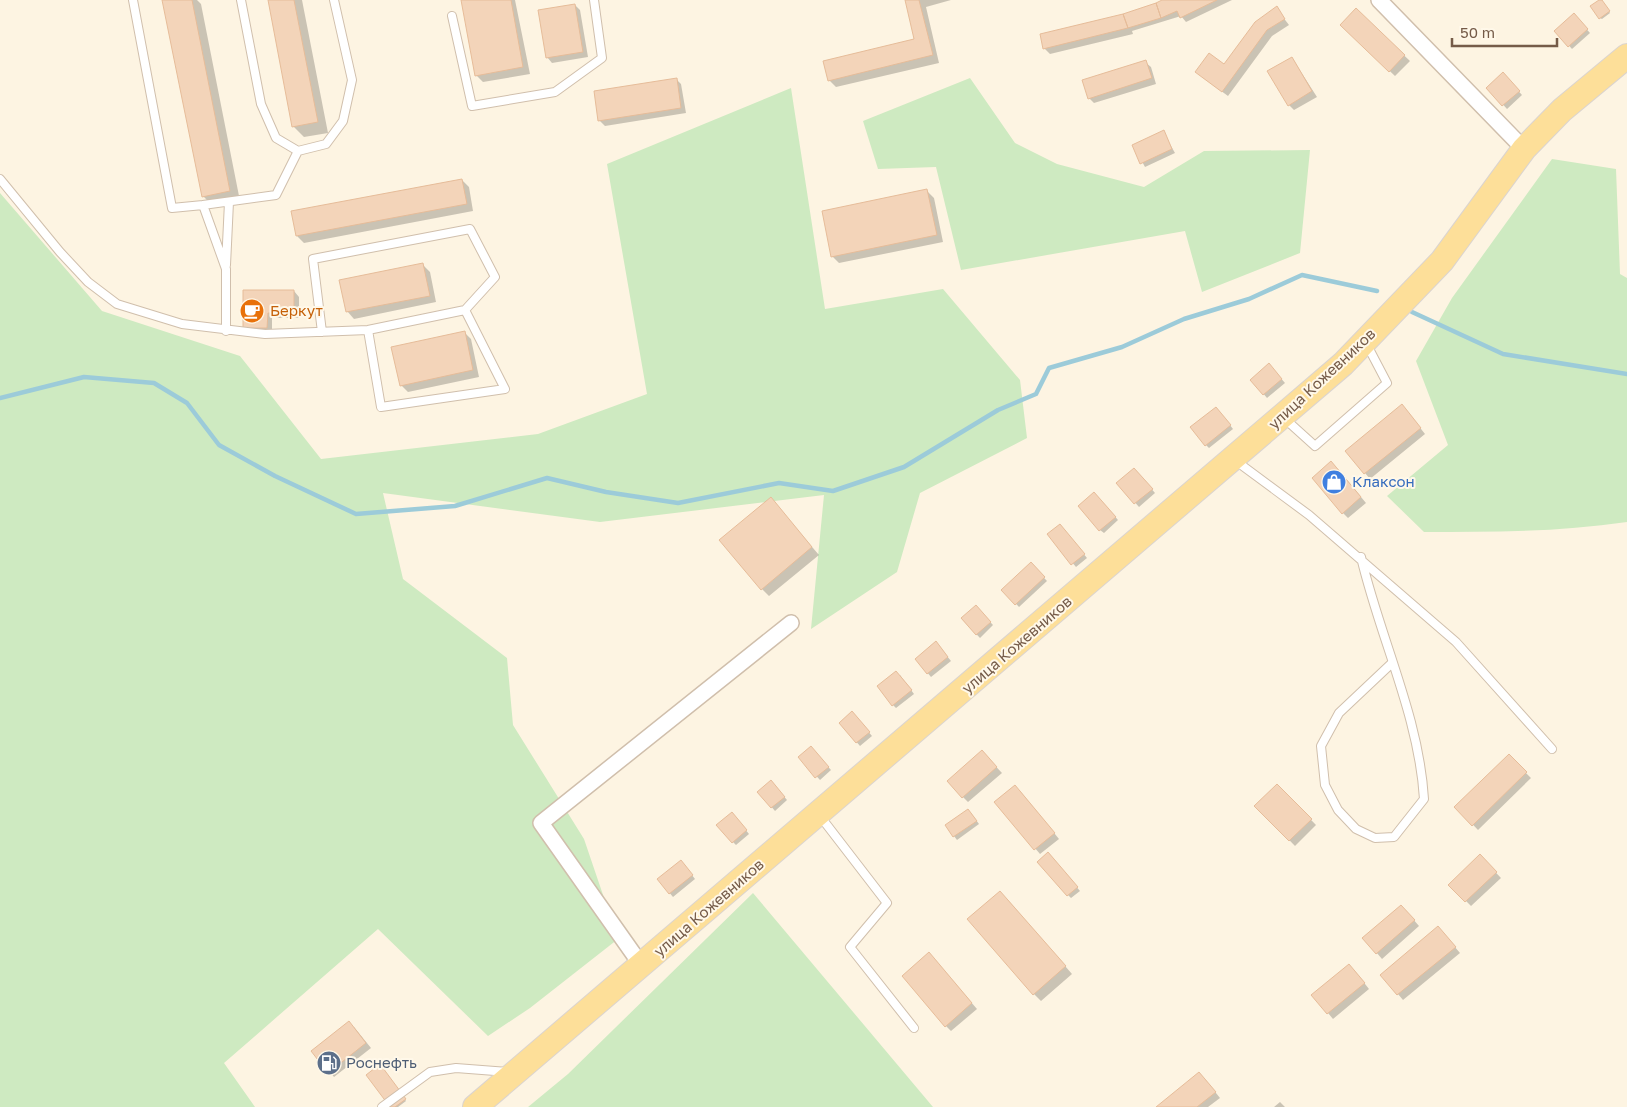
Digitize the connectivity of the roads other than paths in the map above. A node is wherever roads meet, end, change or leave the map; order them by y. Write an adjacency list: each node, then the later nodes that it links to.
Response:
1 (133, 0): 12 (lane)
2 (241, 0): 9 (lane)
3 (334, 0): 9 (lane)
4 (594, 0): 6 (lane)
5 (1379, 0): 8 (street)
6 (452, 16)
7 (1624, 64): 8 (main road, улица Кожевников)
8 (1524, 149): 18 (main road, улица Кожевников)
9 (298, 151): 11 (lane)
10 (0, 179): 16 (lane)
11 (228, 202): 12 (lane); 13 (lane)
12 (203, 205): 13 (lane)
13 (226, 270): 16 (lane)
14 (465, 310): 15 (lane); 15 (lane); 17 (lane)
15 (368, 330): 17 (lane)
16 (226, 331): 17 (lane)
17 (322, 332)
18 (1365, 342): 19 (main road, улица Кожевников); 19 (lane)
19 (1283, 417): 20 (main road, улица Кожевников)
20 (1234, 460): 21 (lane); 25 (main road, улица Кожевников)
21 (1360, 557): 23 (lane); 24 (lane)
22 (791, 623): 26 (street)
23 (1392, 663): 23 (lane)
24 (1552, 749)
25 (819, 814): 26 (main road, улица Кожевников); 27 (lane)
26 (642, 966): 28 (main road, улица Кожевников)
27 (914, 1028)
28 (515, 1073): 29 (lane); 30 (main road, улица Кожевников)
29 (382, 1107)
30 (475, 1107)

